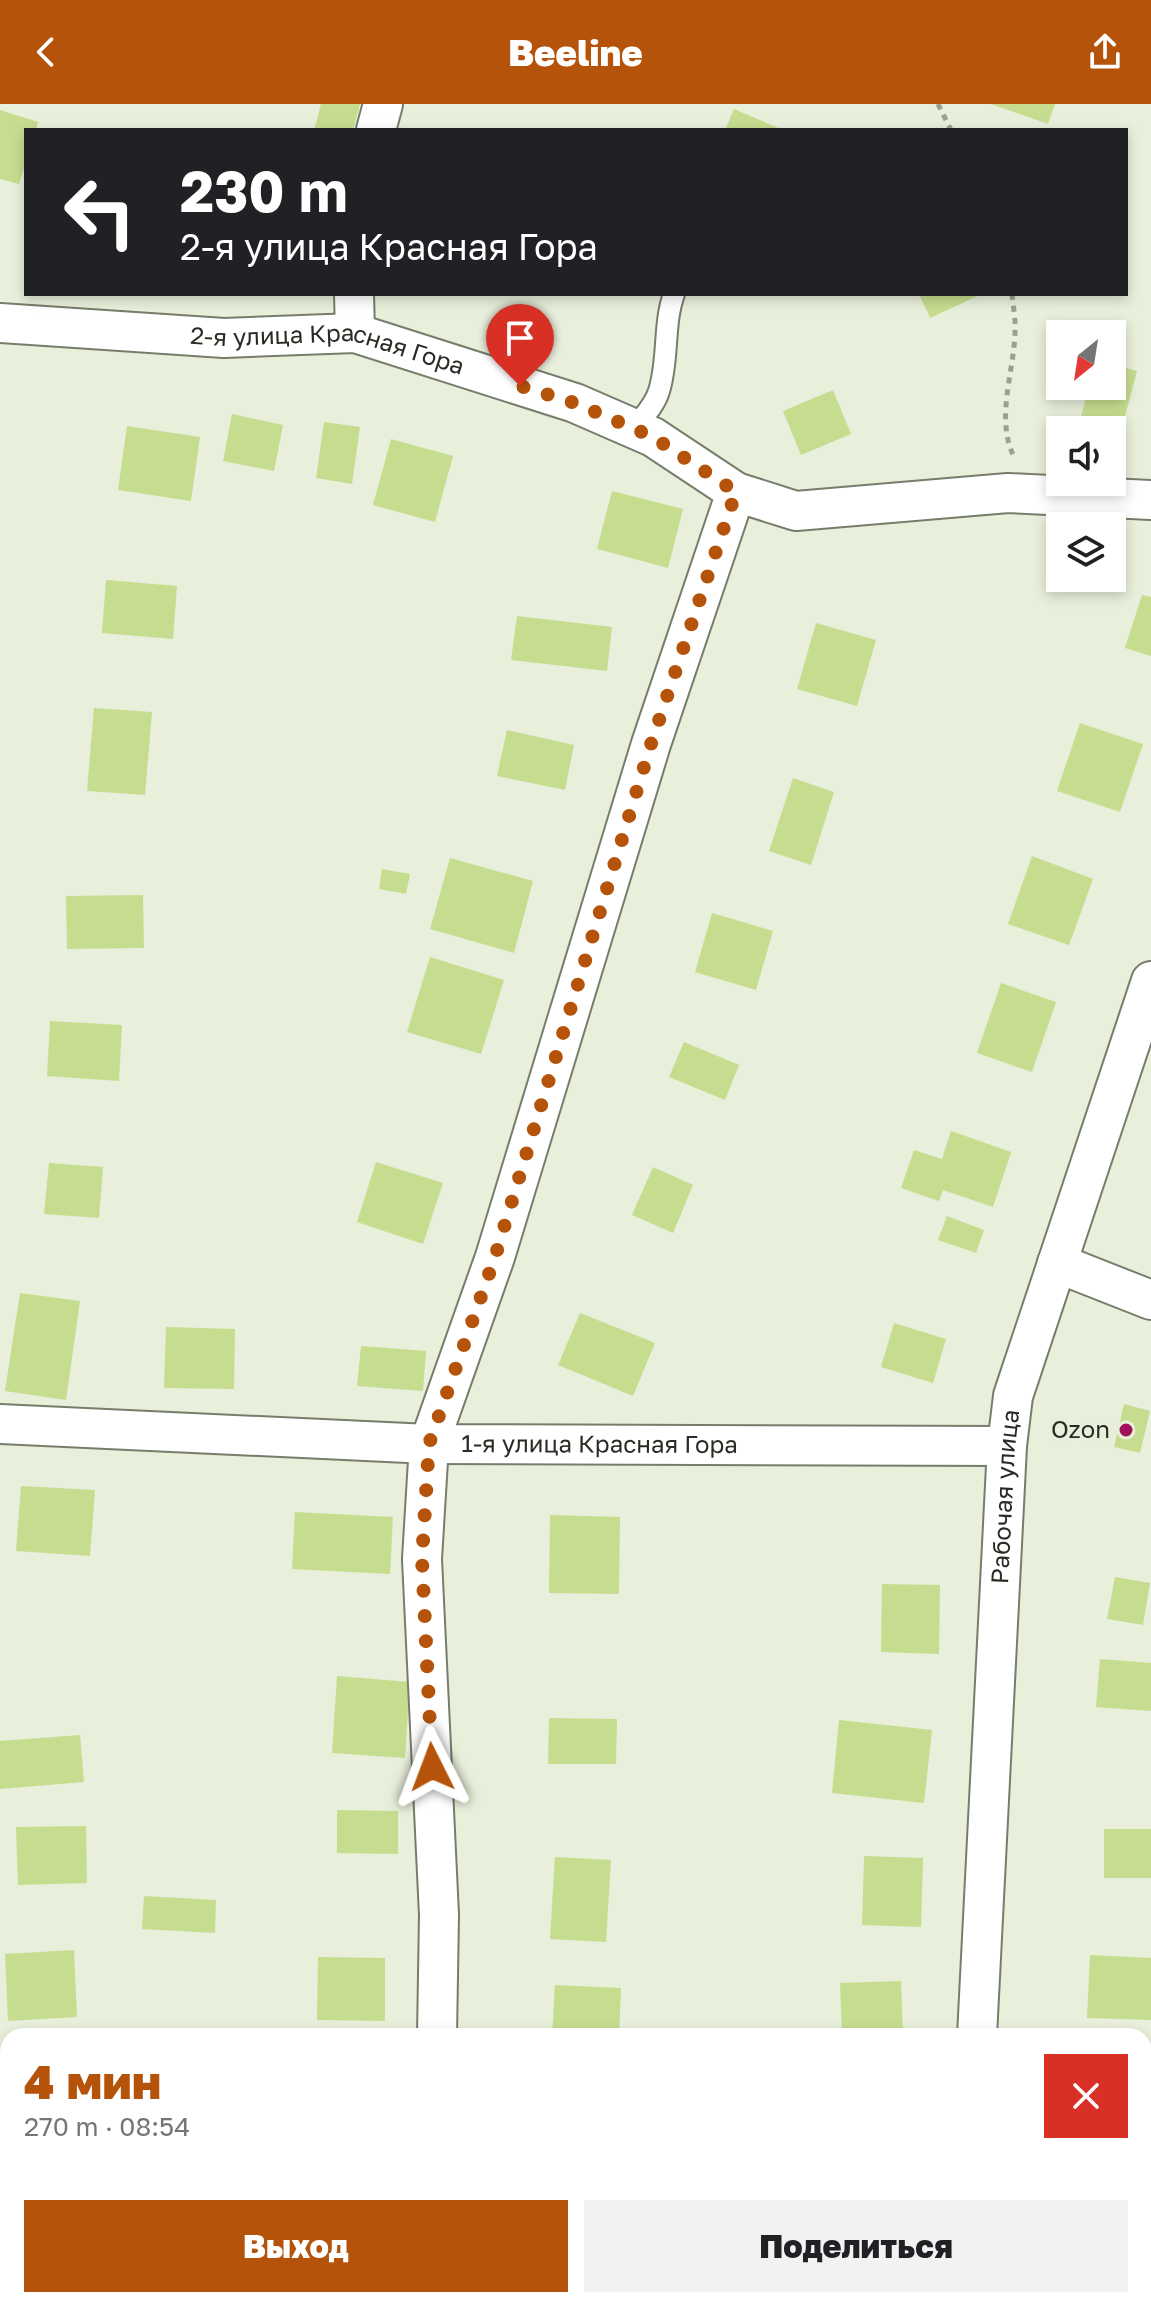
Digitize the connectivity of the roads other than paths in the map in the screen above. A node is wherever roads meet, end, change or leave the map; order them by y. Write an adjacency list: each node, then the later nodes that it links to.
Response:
1 (383, 104): 2 (street)
2 (377, 128)
3 (354, 296): 6 (street)
4 (673, 296): 7 (lane)
5 (0, 323): 6 (street, 2-я улица Красная Гора)
6 (355, 333): 7 (street, 2-я улица Красная Гора)
7 (634, 429): 8 (street, 2-я улица Красная Гора)
8 (736, 492): 9 (street, 2-я улица Красная Гора); 14 (street)
9 (1151, 500)
10 (1151, 981): 11 (street, Рабочая улица)
11 (1057, 1263): 12 (street); 15 (street, Рабочая улица)
12 (1151, 1300)
13 (0, 1424): 14 (street, 1-я улица Красная Гора)
14 (429, 1444): 15 (street, 1-я улица Красная Гора); 16 (street)
15 (1007, 1446): 17 (street, Рабочая улица)
16 (437, 2028)
17 (977, 2028)

